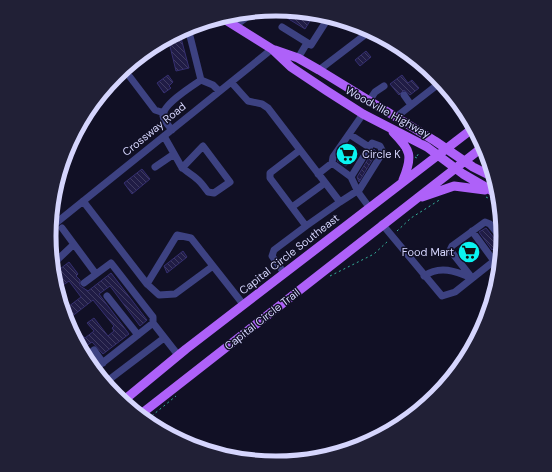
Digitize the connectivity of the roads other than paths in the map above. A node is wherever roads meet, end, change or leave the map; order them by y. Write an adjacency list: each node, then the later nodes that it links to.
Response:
1 (245, 18): 4 (street)
2 (227, 21): 4 (main road, Woodville Highway)
3 (325, 21): 8 (street)
4 (235, 26): 9 (main road, Woodville Highway)
5 (282, 26): 8 (street)
6 (365, 35): 11 (street)
7 (190, 36): 13 (street)
8 (307, 43): 10 (street)
9 (272, 49): 10 (main road, Woodville Highway); 14 (street, Crossway Road); 22 (main road, Woodville Highway)
10 (298, 58): 11 (main road, Woodville Highway)
11 (319, 70): 19 (main road, Woodville Highway)
12 (130, 77): 21 (street)
13 (201, 80): 17 (street); 21 (street)
14 (231, 82): 17 (street, Crossway Road); 31 (street)
15 (384, 86): 19 (street)
16 (437, 86): 20 (street)
17 (219, 91): 25 (street, Crossway Road)
18 (404, 95): 20 (street)
19 (369, 101): 23 (main road, Woodville Highway)
20 (412, 105): 23 (street)
21 (164, 113): 25 (street)
22 (363, 114): 24 (main road, Woodville Highway); 27 (street)
23 (396, 117): 30 (main road, Woodville Highway)
24 (386, 126): 34 (main road, Woodville Highway); 43 (main road)
25 (172, 130): 28 (street, Crossway Road)
26 (469, 130): 30 (main road, Capital Circle Southeast)
27 (349, 134): 29 (street); 36 (street)
28 (164, 136): 33 (street); 49 (street, Crossway Road)
29 (369, 147): 42 (street); 45 (street)
30 (446, 148): 34 (main road, Capital Circle Southeast); 35 (main road, Woodville Highway)
31 (300, 150): 40 (street); 51 (street)
32 (478, 150): 35 (main road)
33 (174, 154): 37 (street); 38 (street)
34 (437, 155): 39 (main road, Woodville Highway); 43 (main road, Capital Circle Southeast)
35 (464, 161): 39 (main road); 41 (main road, Woodville Highway)
36 (332, 163): 40 (street); 42 (street)
37 (155, 167)
38 (182, 168): 38 (street)
39 (455, 168): 46 (main road, Woodville Highway); 48 (main road)
40 (318, 174): 44 (street)
41 (487, 174)
42 (351, 176): 45 (street)
43 (403, 180): 52 (main road, Capital Circle Southeast)
44 (325, 183): 50 (street); 51 (street)
45 (358, 191): 50 (street); 52 (street)
46 (492, 192)
47 (492, 192): 48 (main road)
48 (415, 199): 54 (main road)
49 (83, 201): 53 (street, Crossway Road); 69 (street)
50 (340, 202): 55 (street)
51 (292, 207): 55 (street)
52 (369, 207): 64 (main road, Capital Circle Southeast)
53 (56, 223)
54 (382, 224): 66 (street); 81 (main road)
55 (306, 226): 64 (street)
56 (62, 228): 59 (street)
57 (472, 231): 58 (street); 60 (street); 67 (street)
58 (496, 232)
59 (73, 245): 61 (street); 65 (street)
60 (495, 258)
61 (57, 260)
62 (495, 260): 67 (street)
63 (213, 266): 69 (street); 69 (street); 71 (street)
64 (284, 273): 71 (main road, Capital Circle Southeast)
65 (96, 274): 68 (street); 72 (street)
66 (424, 276): 67 (street); 67 (street)
67 (472, 278)
68 (84, 283)
69 (147, 284)
70 (107, 296): 73 (street)
71 (243, 304): 76 (main road, Capital Circle Southeast)
72 (153, 323): 73 (street); 74 (street)
73 (138, 335): 77 (street)
74 (164, 338): 76 (street); 79 (street)
75 (90, 353): 77 (street)
76 (178, 355): 80 (main road, Capital Circle Southeast)
77 (103, 363): 78 (street)
78 (98, 366)
79 (109, 379)
80 (128, 398)
81 (144, 412)

